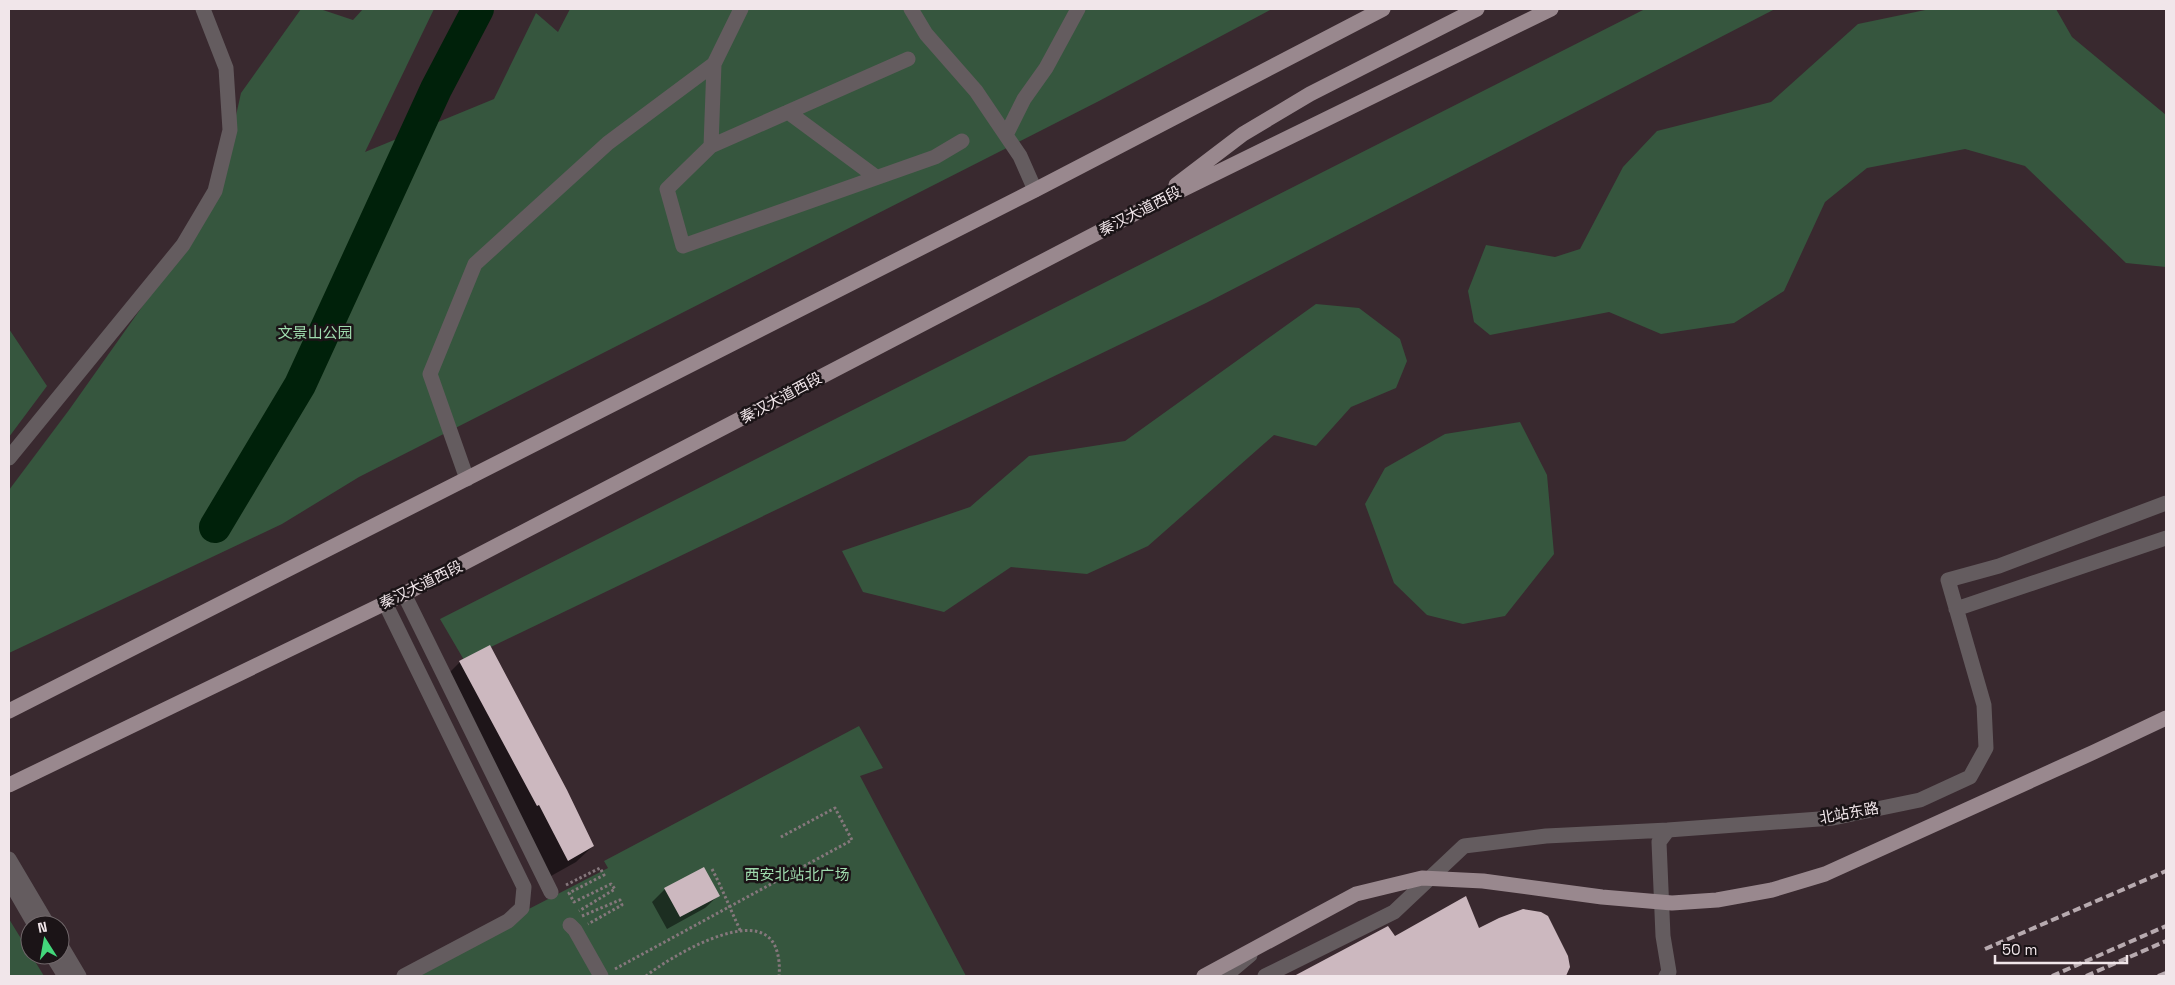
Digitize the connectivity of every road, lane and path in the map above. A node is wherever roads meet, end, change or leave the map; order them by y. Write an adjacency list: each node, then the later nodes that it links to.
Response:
1 (204, 9): 17 (street)
2 (741, 9): 9 (street)
3 (911, 9): 11 (street)
4 (1078, 9): 11 (street)
5 (1383, 9): 15 (main road)
6 (1477, 9): 16 (main road)
7 (1551, 9): 16 (main road, 秦汉大道西段)
8 (908, 59): 10 (street)
9 (714, 64): 13 (street); 18 (street)
10 (788, 112): 13 (street); 14 (street)
11 (1006, 135): 15 (street)
12 (962, 141): 14 (street)
13 (711, 146): 14 (street)
14 (876, 178)
15 (1036, 190): 18 (main road)
16 (1149, 206): 21 (main road, 秦汉大道西段)
17 (9, 458)
18 (467, 479): 24 (main road)
19 (2166, 503): 23 (street, 北站东路)
20 (2166, 538): 23 (street)
21 (404, 594): 22 (main road, 秦汉大道西段); 32 (street)
22 (385, 603): 26 (main road, 秦汉大道西段); 43 (street)
23 (1956, 609): 27 (street, 北站东路)
24 (9, 711)
25 (2166, 718): 38 (main road, bridge)
26 (9, 784)
27 (1668, 830): 49 (street, 北站东路); 50 (street)
28 (780, 838): 33 (path)
29 (9, 859): 35 (street)
30 (712, 869): 33 (path)
31 (9, 880): 34 (street)
32 (551, 892): 36 (path)
33 (729, 908): 37 (path); 44 (path)
34 (29, 915)
35 (42, 915)
36 (573, 927): 44 (street)
37 (741, 932): 45 (path); 46 (path)
38 (1257, 949): 47 (main road, bridge); 48 (street)
39 (70, 961): 42 (street)
40 (58, 965): 41 (street)
41 (65, 976)
42 (79, 976)
43 (404, 976)
44 (601, 976)
45 (646, 976)
46 (779, 976)
47 (1204, 976)
48 (1225, 976)
49 (1265, 976)
50 (1666, 976)

